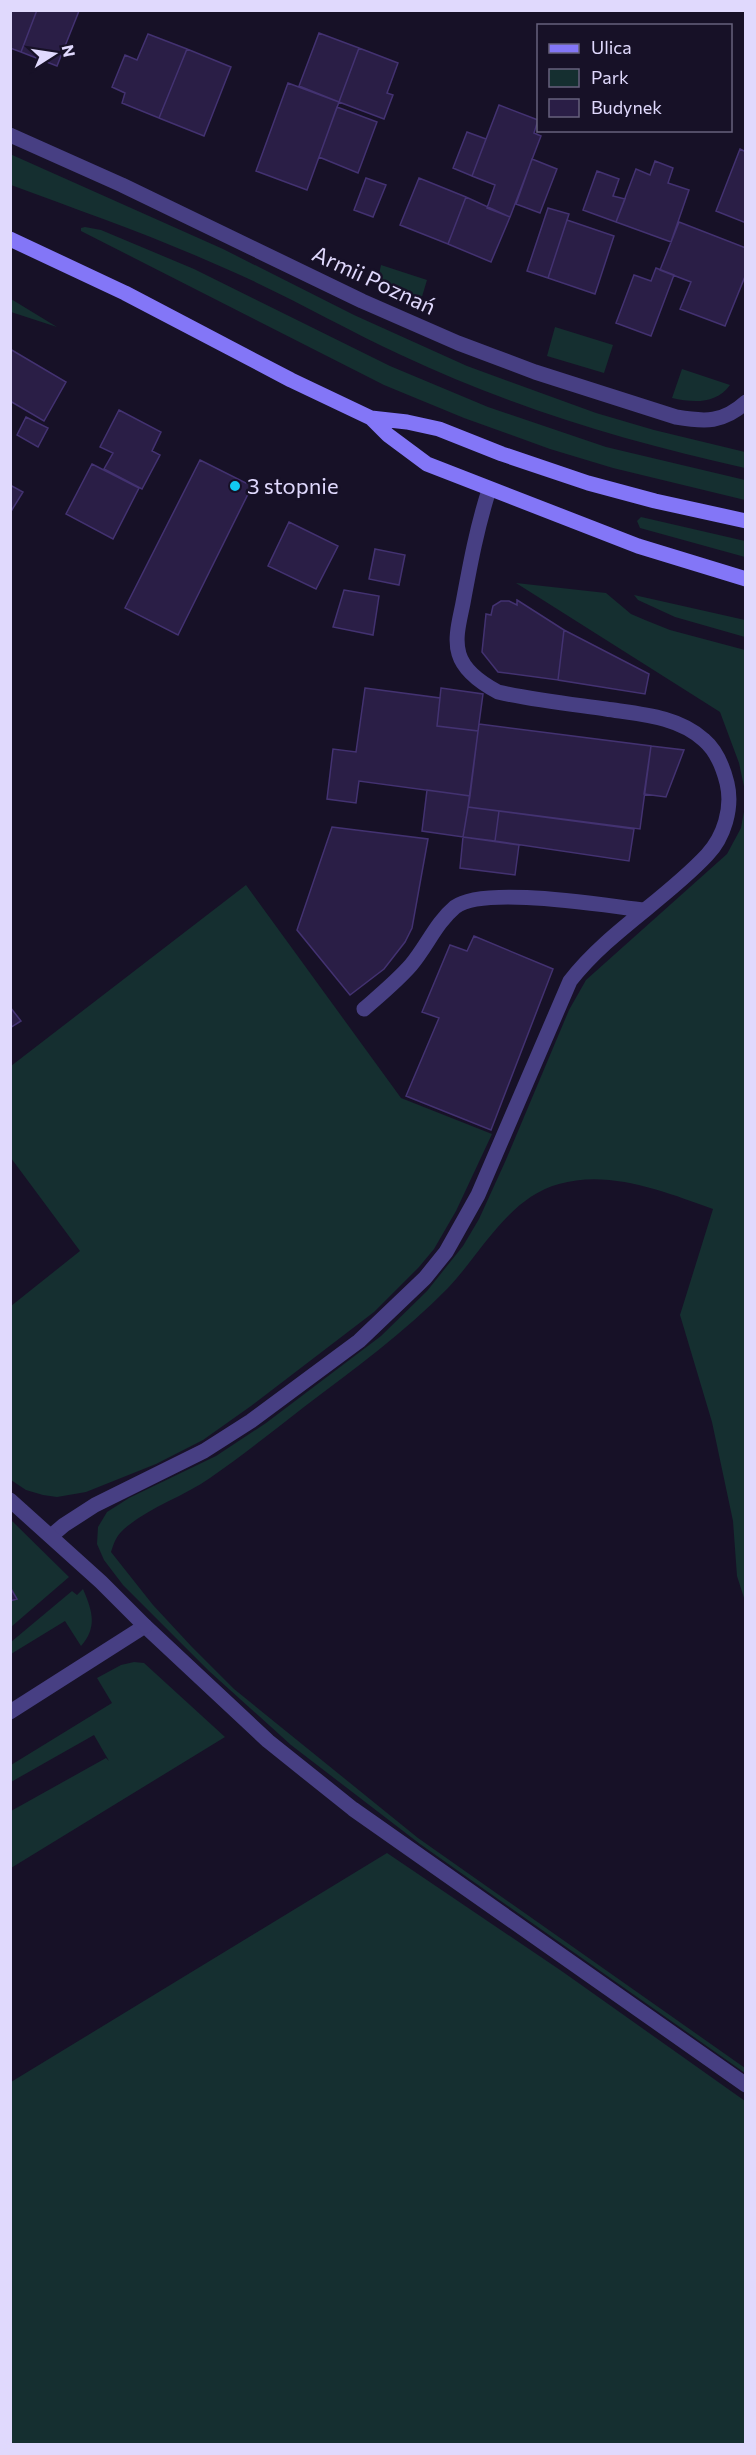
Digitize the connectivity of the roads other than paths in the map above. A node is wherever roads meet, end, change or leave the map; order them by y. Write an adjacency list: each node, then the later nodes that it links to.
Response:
1 (10, 135): 3 (street, Armii Poznań)
2 (10, 239): 4 (main road)
3 (746, 402)
4 (371, 418): 5 (main road); 6 (main road)
5 (489, 490): 7 (main road); 8 (street)
6 (746, 521)
7 (746, 579)
8 (645, 910): 9 (street); 11 (street)
9 (364, 1009)
10 (10, 1500): 11 (street)
11 (51, 1536): 12 (street)
12 (145, 1626): 13 (street); 14 (street)
13 (10, 1712)
14 (746, 2085)

